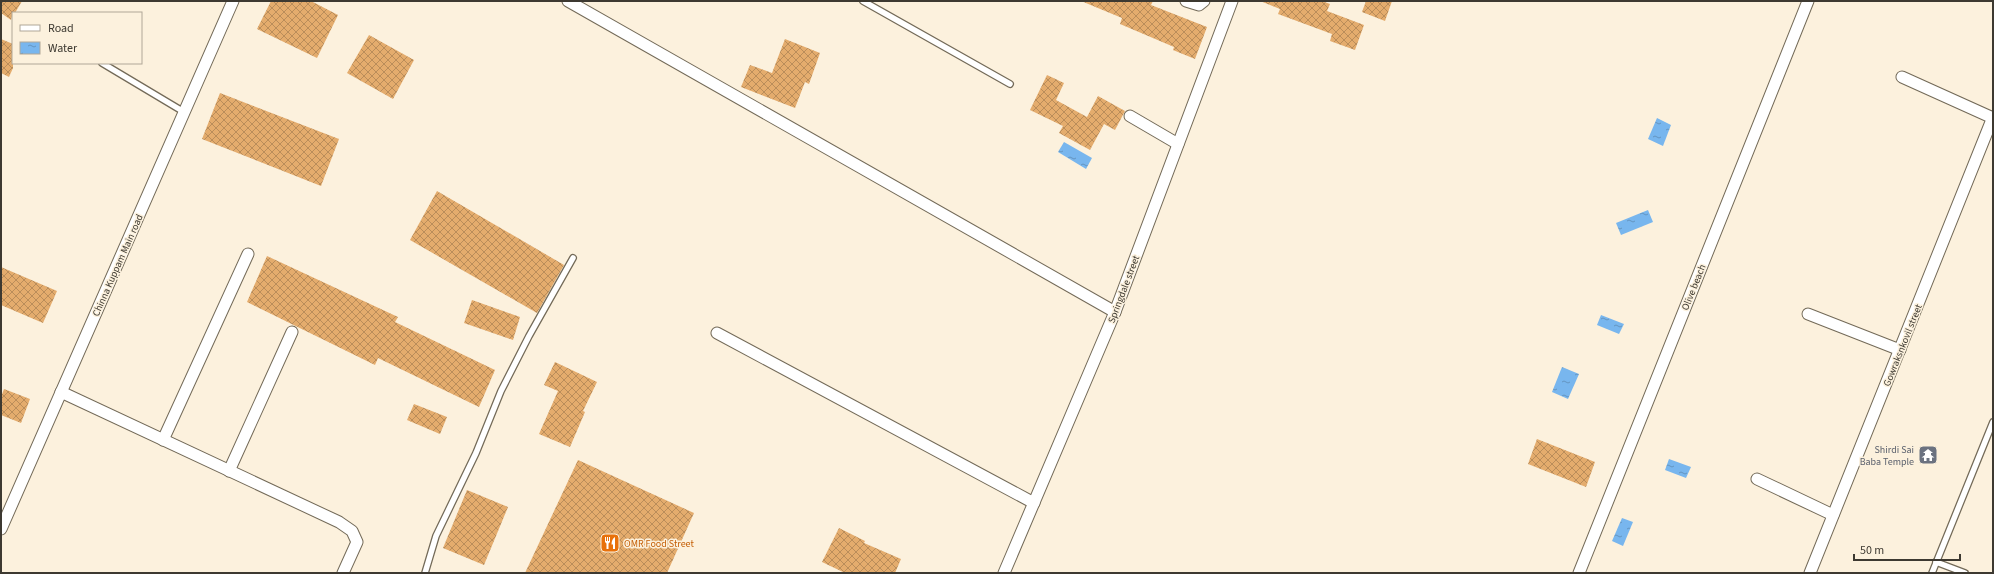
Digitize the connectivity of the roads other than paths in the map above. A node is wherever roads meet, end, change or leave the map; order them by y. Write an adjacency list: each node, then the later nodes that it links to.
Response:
1 (233, 1): 11 (street, Chinna Kuppam Main road)
2 (568, 1): 17 (street)
3 (863, 1): 10 (lane)
4 (1186, 1): 5 (street)
5 (1204, 1)
6 (1232, 1): 14 (street, Springdale street)
7 (1808, 1): 34 (street, Olive beach)
8 (104, 64): 11 (lane)
9 (1902, 77): 13 (street)
10 (1010, 84)
11 (184, 112): 22 (street, Chinna Kuppam Main road)
12 (1130, 116): 14 (street)
13 (1993, 118): 21 (street, Gowraksnkovil street)
14 (1178, 144): 17 (street, Springdale street)
15 (248, 254): 24 (street)
16 (573, 258): 32 (lane)
17 (1115, 312): 27 (street, Springdale street)
18 (1808, 314): 21 (street)
19 (292, 332): 25 (street)
20 (717, 333): 27 (street)
21 (1900, 350): 28 (street, Gowraksnkovil street)
22 (61, 392): 24 (street); 29 (street, Chinna Kuppam Main road)
23 (1993, 422): 30 (lane)
24 (163, 440): 25 (street)
25 (229, 471): 31 (street)
26 (1757, 479): 28 (street)
27 (1034, 503): 33 (street, Springdale street)
28 (1833, 515): 35 (street, Gowraksnkovil street)
29 (1, 529)
30 (1936, 562): 36 (lane); 37 (lane)
31 (343, 573)
32 (425, 573)
33 (1004, 573)
34 (1579, 573)
35 (1810, 573)
36 (1932, 573)
37 (1963, 573)

